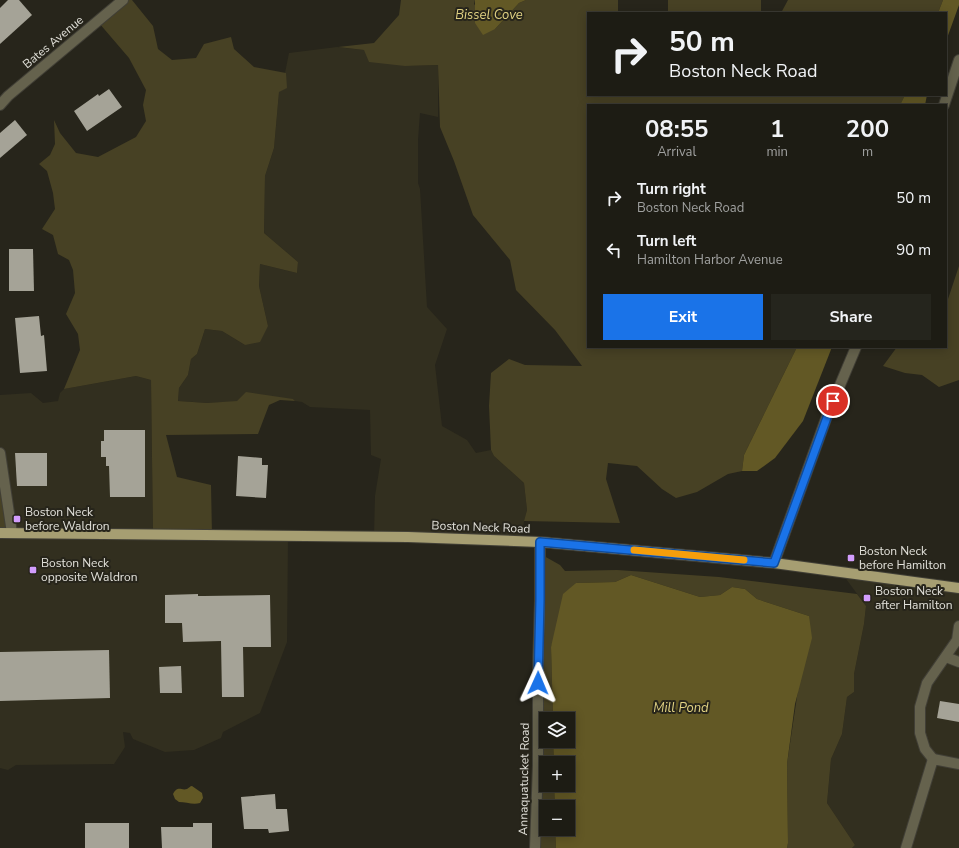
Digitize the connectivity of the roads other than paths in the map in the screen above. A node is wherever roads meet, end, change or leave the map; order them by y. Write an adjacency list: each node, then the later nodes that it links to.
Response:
1 (123, 0): 4 (street, Bates Avenue)
2 (959, 60): 3 (street)
3 (947, 96)
4 (0, 105)
5 (856, 348): 10 (street)
6 (0, 453): 8 (street)
7 (0, 533): 8 (main road, Boston Neck Road)
8 (12, 534): 9 (main road, Boston Neck Road)
9 (540, 542): 10 (main road, Boston Neck Road); 17 (street, Annaquatucket Road)
10 (774, 563): 11 (main road, Boston Neck Road)
11 (959, 588)
12 (959, 626): 13 (street)
13 (946, 657): 14 (street); 15 (street)
14 (959, 662)
15 (933, 759): 16 (street); 18 (street)
16 (959, 764)
17 (535, 848)
18 (906, 848)

